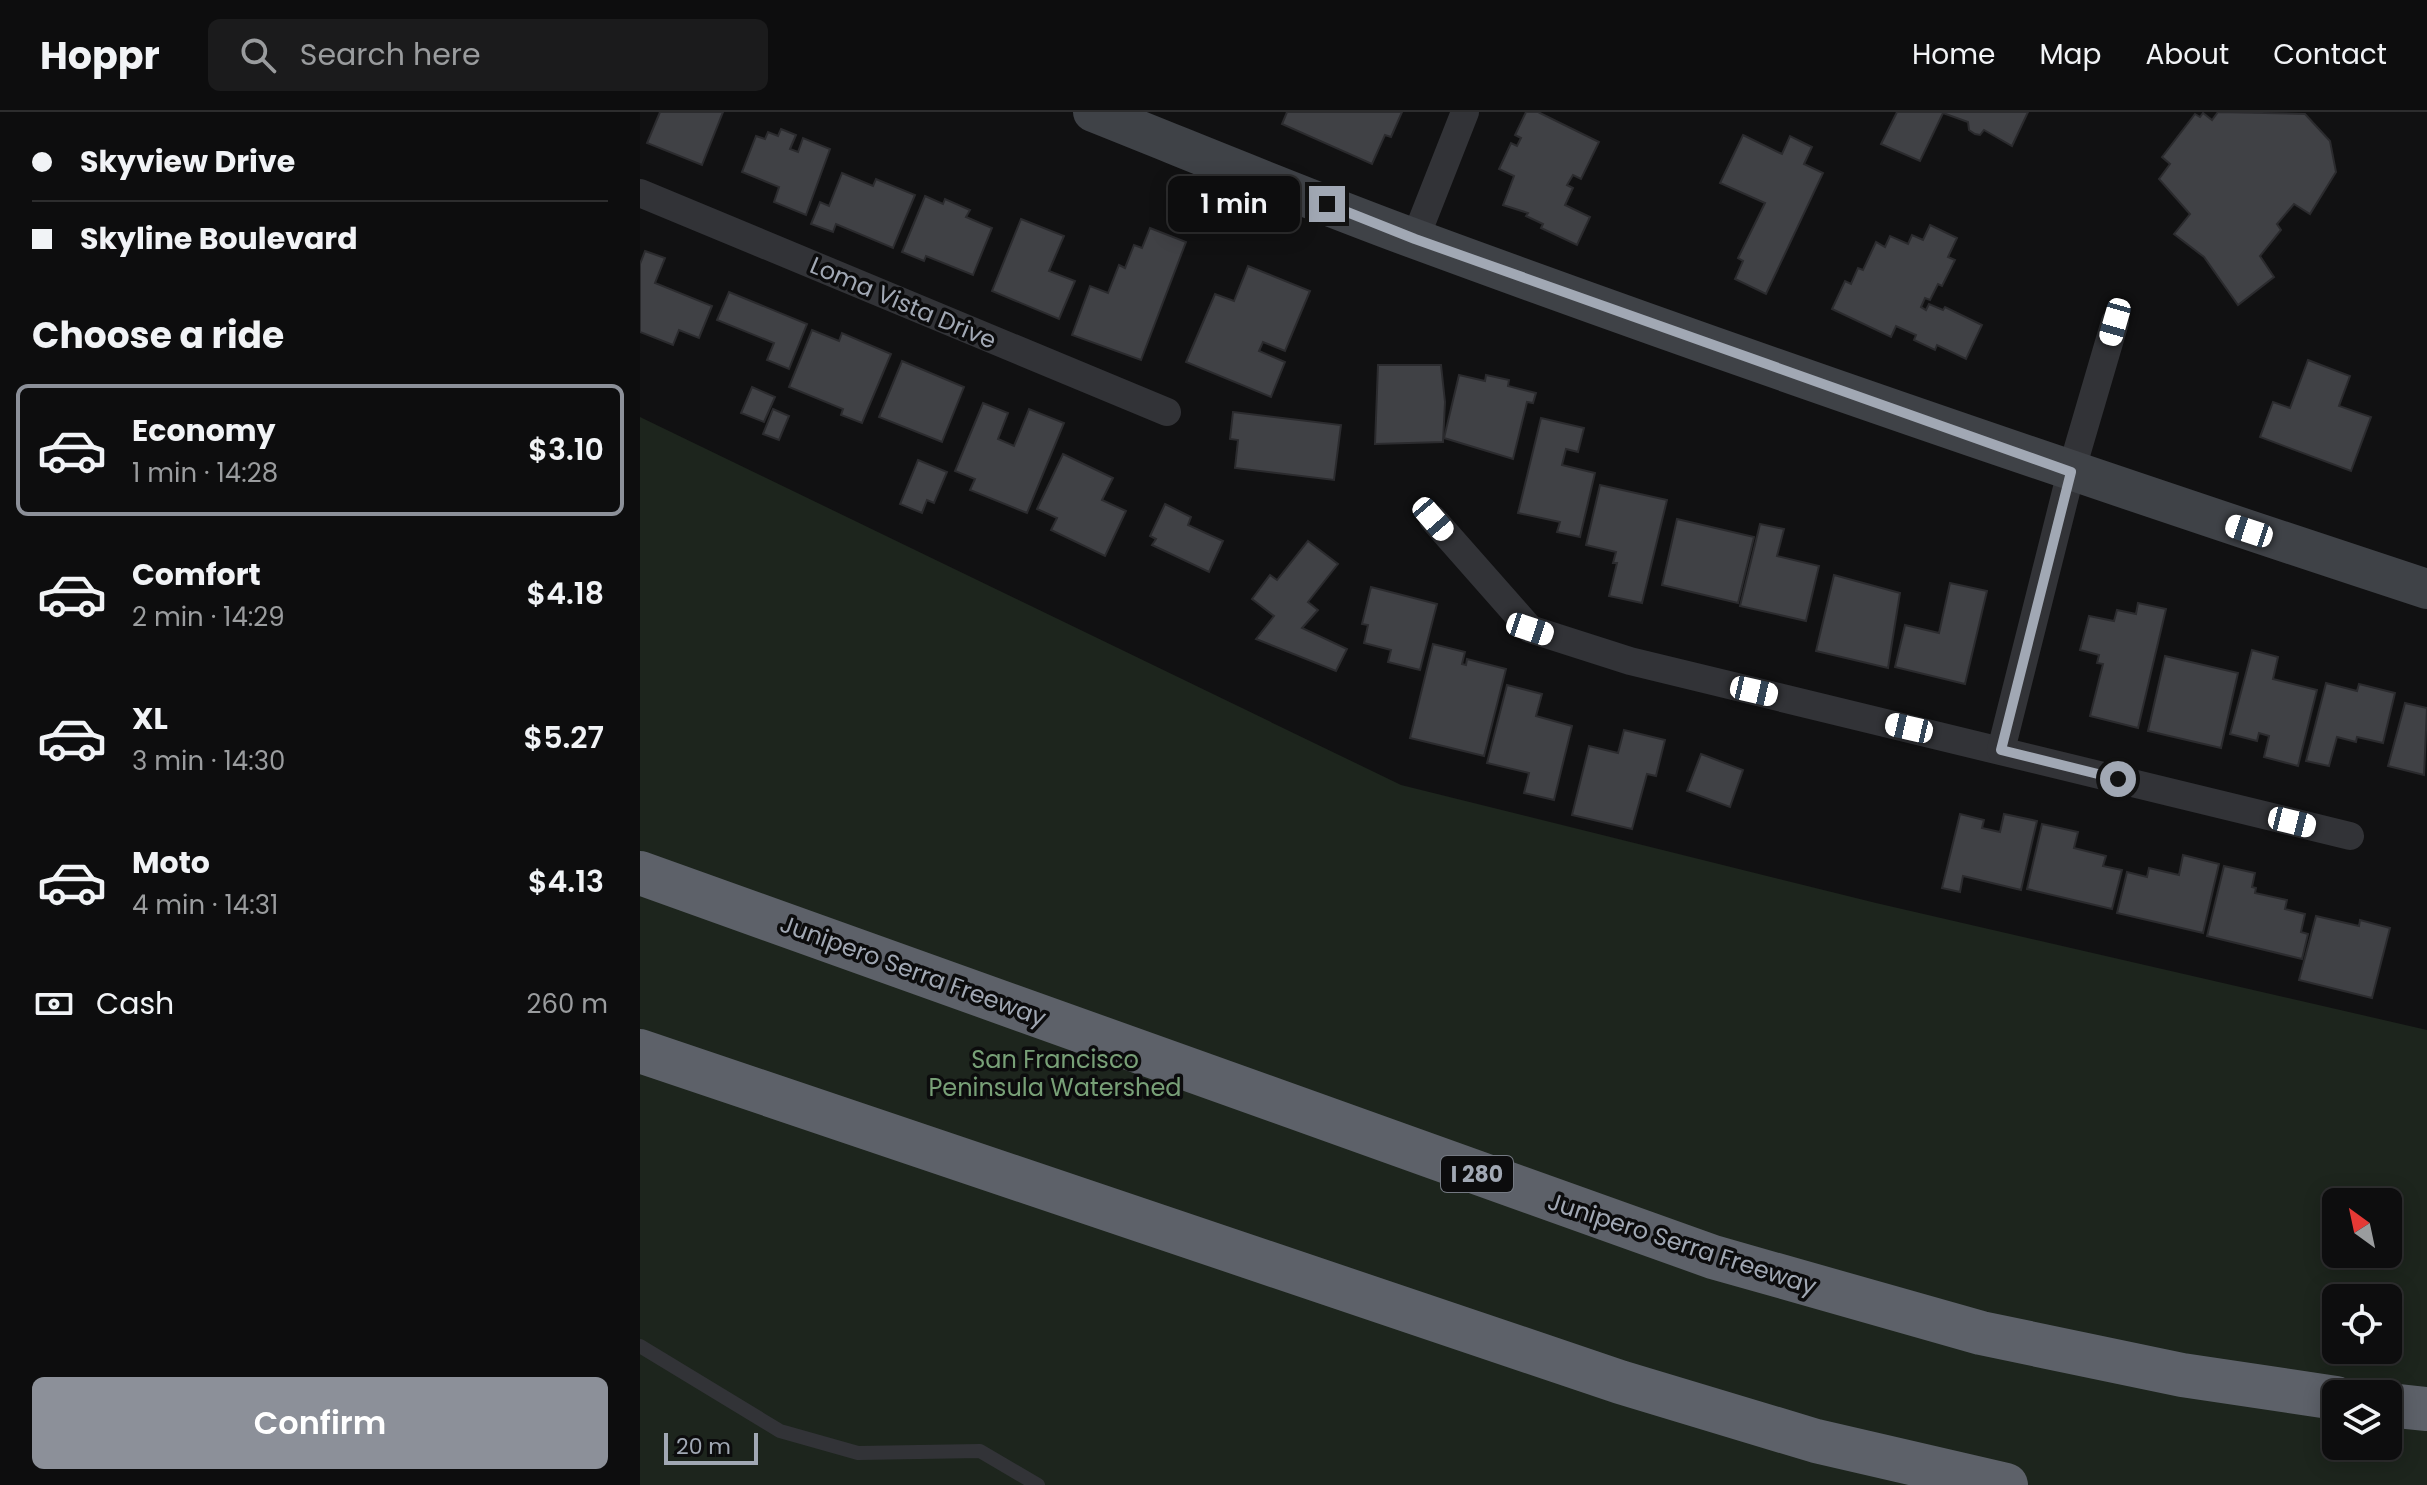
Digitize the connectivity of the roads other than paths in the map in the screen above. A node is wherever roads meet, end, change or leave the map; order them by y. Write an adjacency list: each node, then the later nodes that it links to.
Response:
1 (1093, 112): 4 (main road)
2 (1465, 112): 4 (street)
3 (640, 193): 6 (street, Loma Vista Drive)
4 (1415, 239): 7 (main road)
5 (2115, 322): 7 (street)
6 (1167, 412)
7 (2071, 472): 9 (main road); 10 (street)
8 (1433, 519): 10 (street)
9 (2427, 589)
10 (2001, 750): 11 (street)
11 (2350, 836)
12 (640, 873): 15 (highway, Junipero Serra Freeway / I 280)
13 (640, 1051): 19 (highway)
14 (640, 1346): 18 (lane)
15 (2322, 1396)
16 (2402, 1406): 17 (highway)
17 (2427, 1409)
18 (1038, 1485)
19 (2006, 1485)

